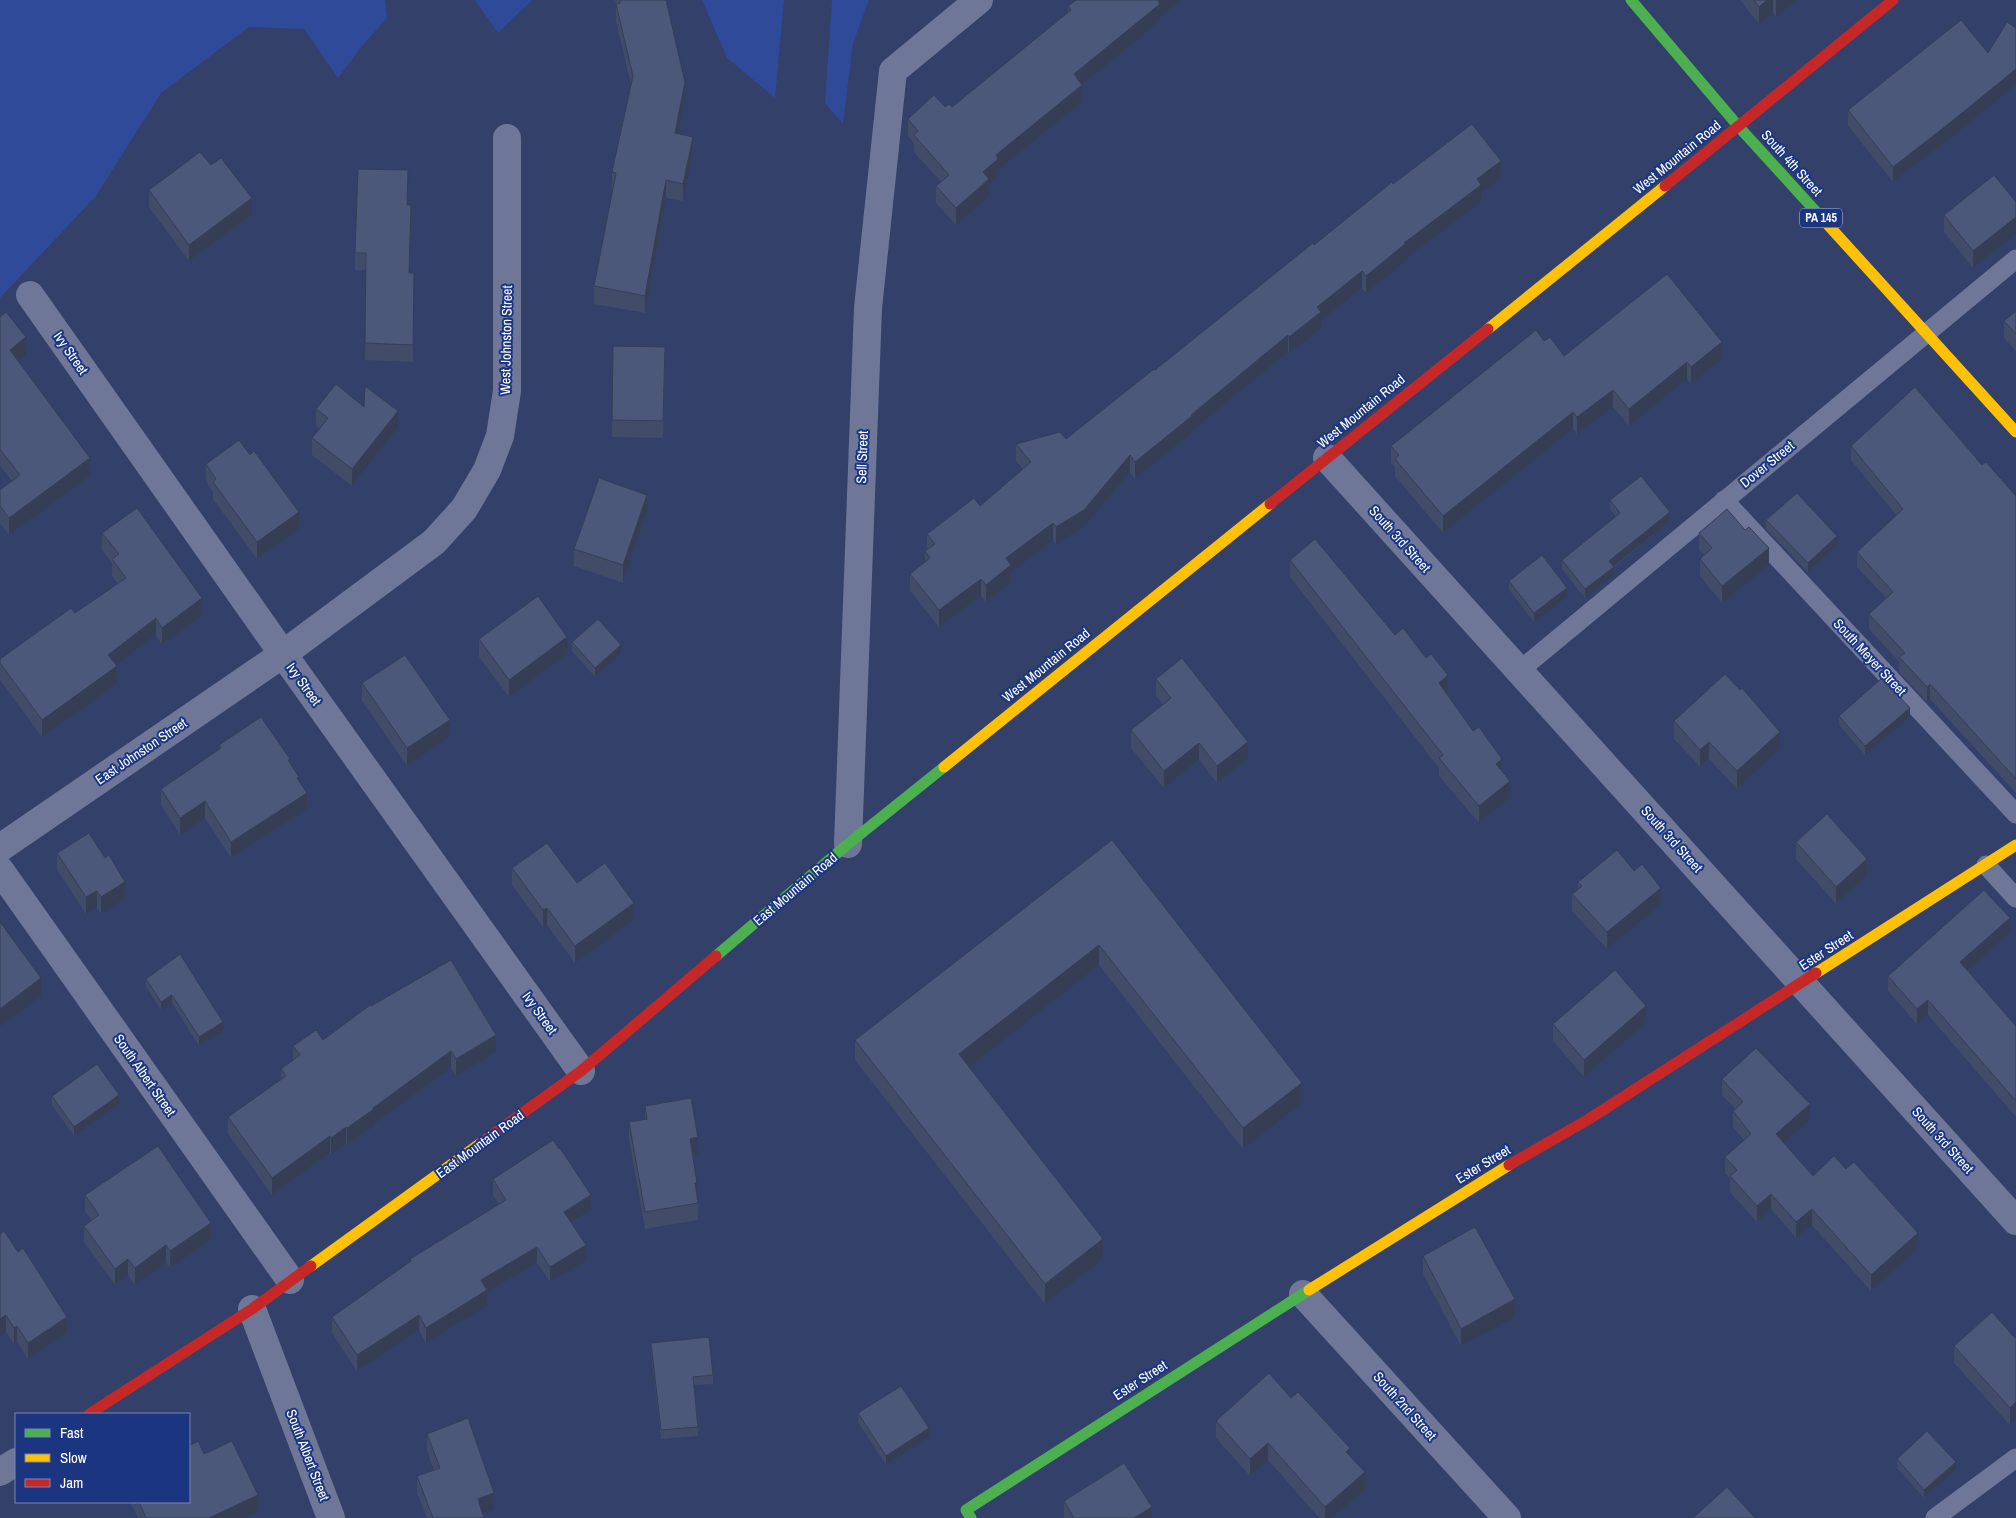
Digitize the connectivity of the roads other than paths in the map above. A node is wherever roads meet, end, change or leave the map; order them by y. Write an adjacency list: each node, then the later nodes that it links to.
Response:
1 (978, 0): 15 (street, Sell Street)
2 (1631, 0): 4 (street, South 4th Street / PA 145)
3 (1893, 0): 4 (street, West Mountain Road)
4 (1739, 127): 8 (street, South 4th Street / PA 145); 10 (street, West Mountain Road)
5 (507, 138): 12 (street, West Johnston Street)
6 (2016, 259): 8 (lane, Dover Street)
7 (30, 295): 12 (street, Ivy Street)
8 (1926, 334): 9 (street, South 4th Street / PA 145); 11 (lane, Dover Street)
9 (2016, 432)
10 (1327, 458): 13 (street, South 3rd Street); 15 (street, West Mountain Road)
11 (1724, 500): 13 (lane, Dover Street); 14 (lane, South Meyer Street)
12 (283, 654): 17 (street, East Johnston Street); 22 (street, Ivy Street)
13 (1519, 671): 21 (street, South 3rd Street)
14 (2016, 814)
15 (848, 844): 22 (street, East Mountain Road)
16 (2016, 844): 18 (street, Ester Street)
17 (0, 848)
18 (1986, 865): 20 (lane); 21 (street, Ester Street)
19 (0, 870): 24 (street, South Albert Street)
20 (2016, 898)
21 (1802, 983): 23 (street, South 3rd Street); 25 (street, Ester Street)
22 (581, 1071): 24 (street, East Mountain Road)
23 (2016, 1221)
24 (290, 1280): 26 (street, East Mountain Road)
25 (1303, 1294): 31 (street, Ester Street); 33 (street, South 2nd Street)
26 (252, 1309): 27 (street, East Mountain Road); 32 (street, South Albert Street)
27 (91, 1413)
28 (2016, 1458): 34 (lane)
29 (15, 1463): 30 (street)
30 (0, 1472)
31 (969, 1514)
32 (331, 1518)
33 (1506, 1518)
34 (1935, 1518)

